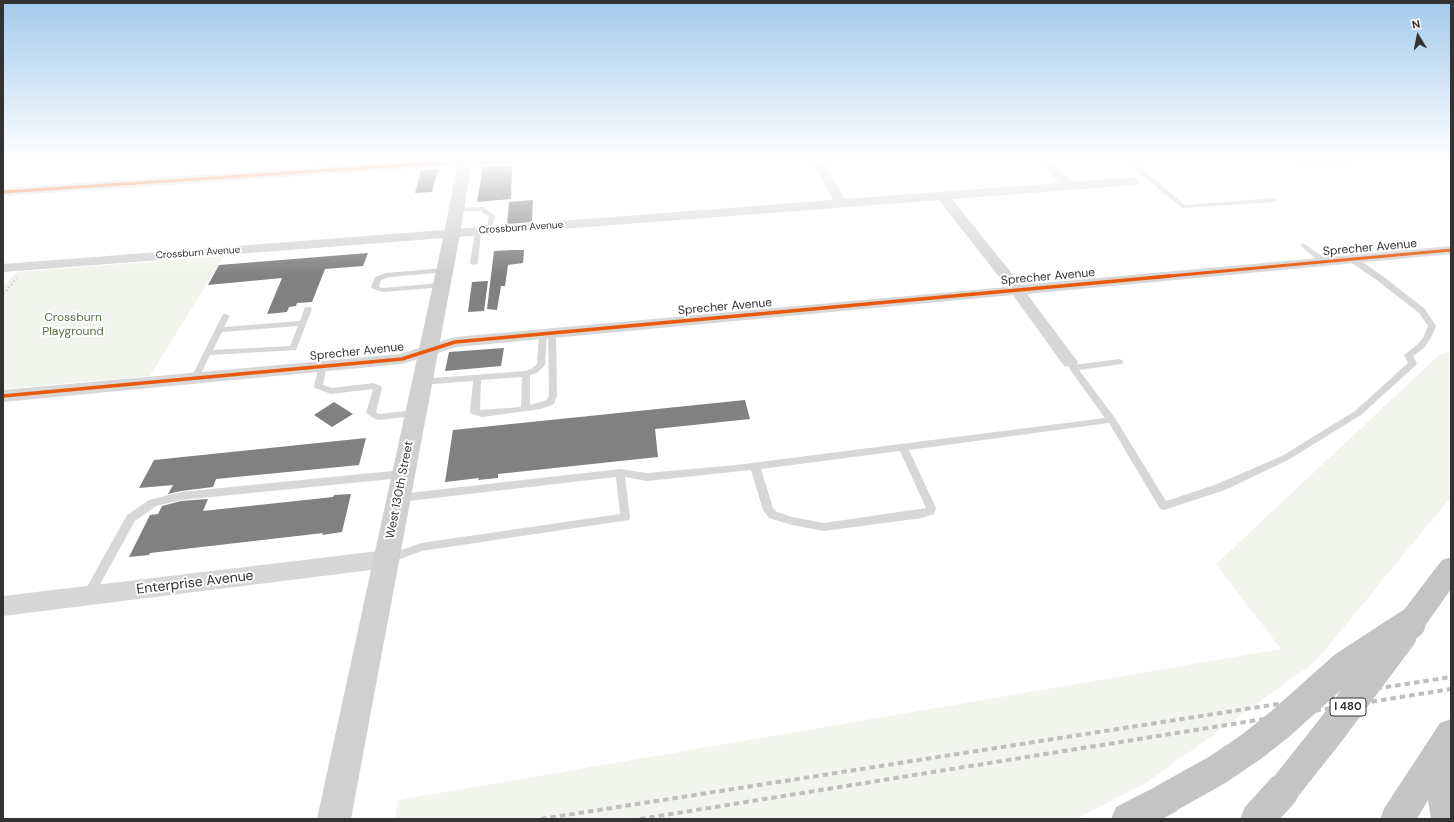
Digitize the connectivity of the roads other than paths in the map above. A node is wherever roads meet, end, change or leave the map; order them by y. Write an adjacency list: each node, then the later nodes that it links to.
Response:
1 (458, 198): 8 (main road, West 130th Street)
2 (838, 198): 7 (street)
3 (913, 198): 7 (street, Crossburn Avenue)
4 (945, 198): 18 (street)
5 (1173, 198): 6 (lane)
6 (1275, 200)
7 (841, 204): 9 (street, Crossburn Avenue)
8 (456, 210): 9 (lane); 10 (main road, West 130th Street)
9 (483, 231): 10 (street, Crossburn Avenue); 15 (lane)
10 (452, 234): 16 (street, Crossburn Avenue); 17 (main road, West 130th Street)
11 (1304, 245): 14 (lane)
12 (1451, 250): 13 (street, Sprecher Avenue)
13 (1352, 259): 14 (street, Sprecher Avenue); 36 (lane)
14 (1326, 262): 18 (street, Sprecher Avenue)
15 (474, 263)
16 (3, 268)
17 (443, 278): 17 (lane); 24 (main road, West 130th Street)
18 (1017, 290): 23 (street, Sprecher Avenue); 26 (street)
19 (308, 309): 21 (lane)
20 (226, 316): 22 (lane)
21 (303, 323): 22 (lane); 25 (lane)
22 (219, 330): 25 (lane)
23 (548, 334): 24 (street, Sprecher Avenue); 29 (lane); 34 (lane)
24 (427, 352): 28 (street, Sprecher Avenue); 32 (main road, West 130th Street)
25 (208, 353): 30 (lane)
26 (1070, 362)
27 (1119, 362): 36 (lane)
28 (323, 366): 30 (street, Sprecher Avenue); 35 (lane)
29 (526, 374): 31 (lane); 34 (lane)
30 (195, 378): 33 (street, Sprecher Avenue)
31 (477, 378): 32 (lane); 34 (lane)
32 (421, 382): 35 (main road, West 130th Street)
33 (3, 396)
34 (525, 409)
35 (415, 413): 40 (main road, West 130th Street)
36 (1112, 420): 37 (lane)
37 (903, 447): 38 (lane); 38 (lane)
38 (755, 466): 39 (lane)
39 (620, 473): 41 (lane); 42 (lane)
40 (403, 474): 41 (main road, West 130th Street); 44 (lane)
41 (399, 498): 42 (main road, West 130th Street)
42 (387, 559): 44 (street, Enterprise Avenue); 49 (main road, West 130th Street)
43 (1451, 568): 46 (highway, I 480)
44 (89, 596): 45 (street, Enterprise Avenue)
45 (3, 606)
46 (1413, 621): 50 (highway, bridge); 51 (highway, I 480, bridge)
47 (1451, 734): 48 (highway)
48 (1434, 763): 52 (highway); 53 (highway)
49 (334, 819)
50 (1128, 819)
51 (1257, 819)
52 (1397, 819)
53 (1448, 819)

